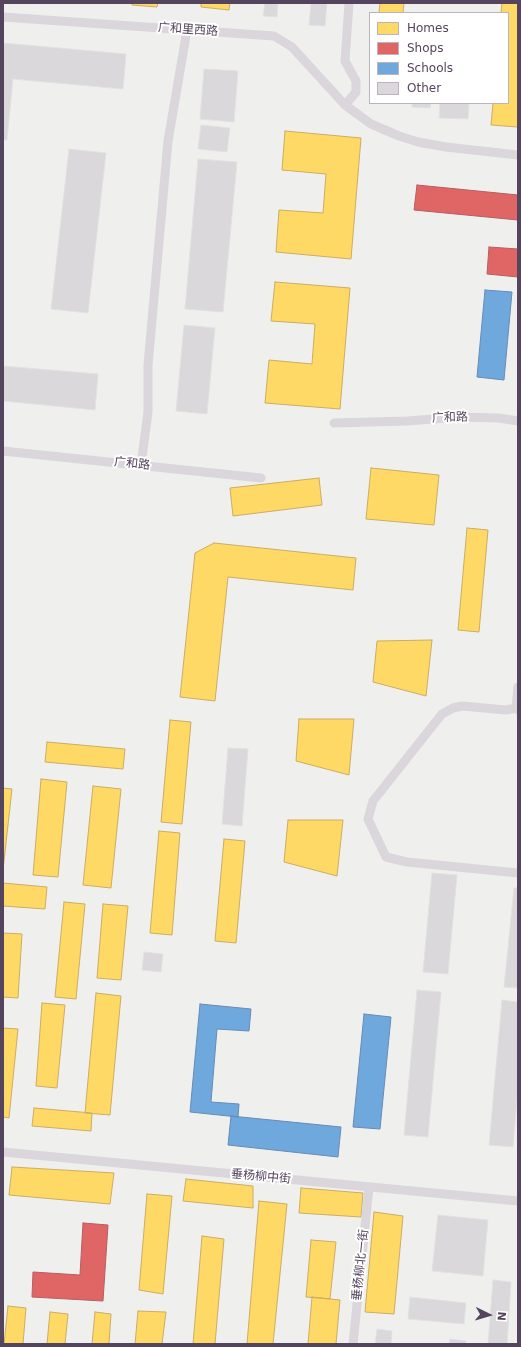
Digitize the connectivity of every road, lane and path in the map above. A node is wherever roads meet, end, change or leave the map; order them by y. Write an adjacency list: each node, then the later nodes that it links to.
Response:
1 (349, 3): 4 (street)
2 (3, 17): 3 (street, 广和里西路)
3 (187, 30): 4 (street, 广和里西路); 9 (street)
4 (345, 104): 5 (street, 广和里西路)
5 (518, 155)
6 (518, 421): 7 (street, 广和路)
7 (334, 423)
8 (3, 451): 9 (street, 广和路)
9 (141, 465): 10 (street, 广和路)
10 (261, 478)
11 (518, 687): 12 (street)
12 (517, 709): 13 (street)
13 (518, 872)
14 (3, 1152): 15 (street, 垂杨柳中街)
15 (369, 1187): 16 (street, 垂杨柳中街); 17 (street, 垂杨柳北一街)
16 (518, 1201)
17 (353, 1344)

